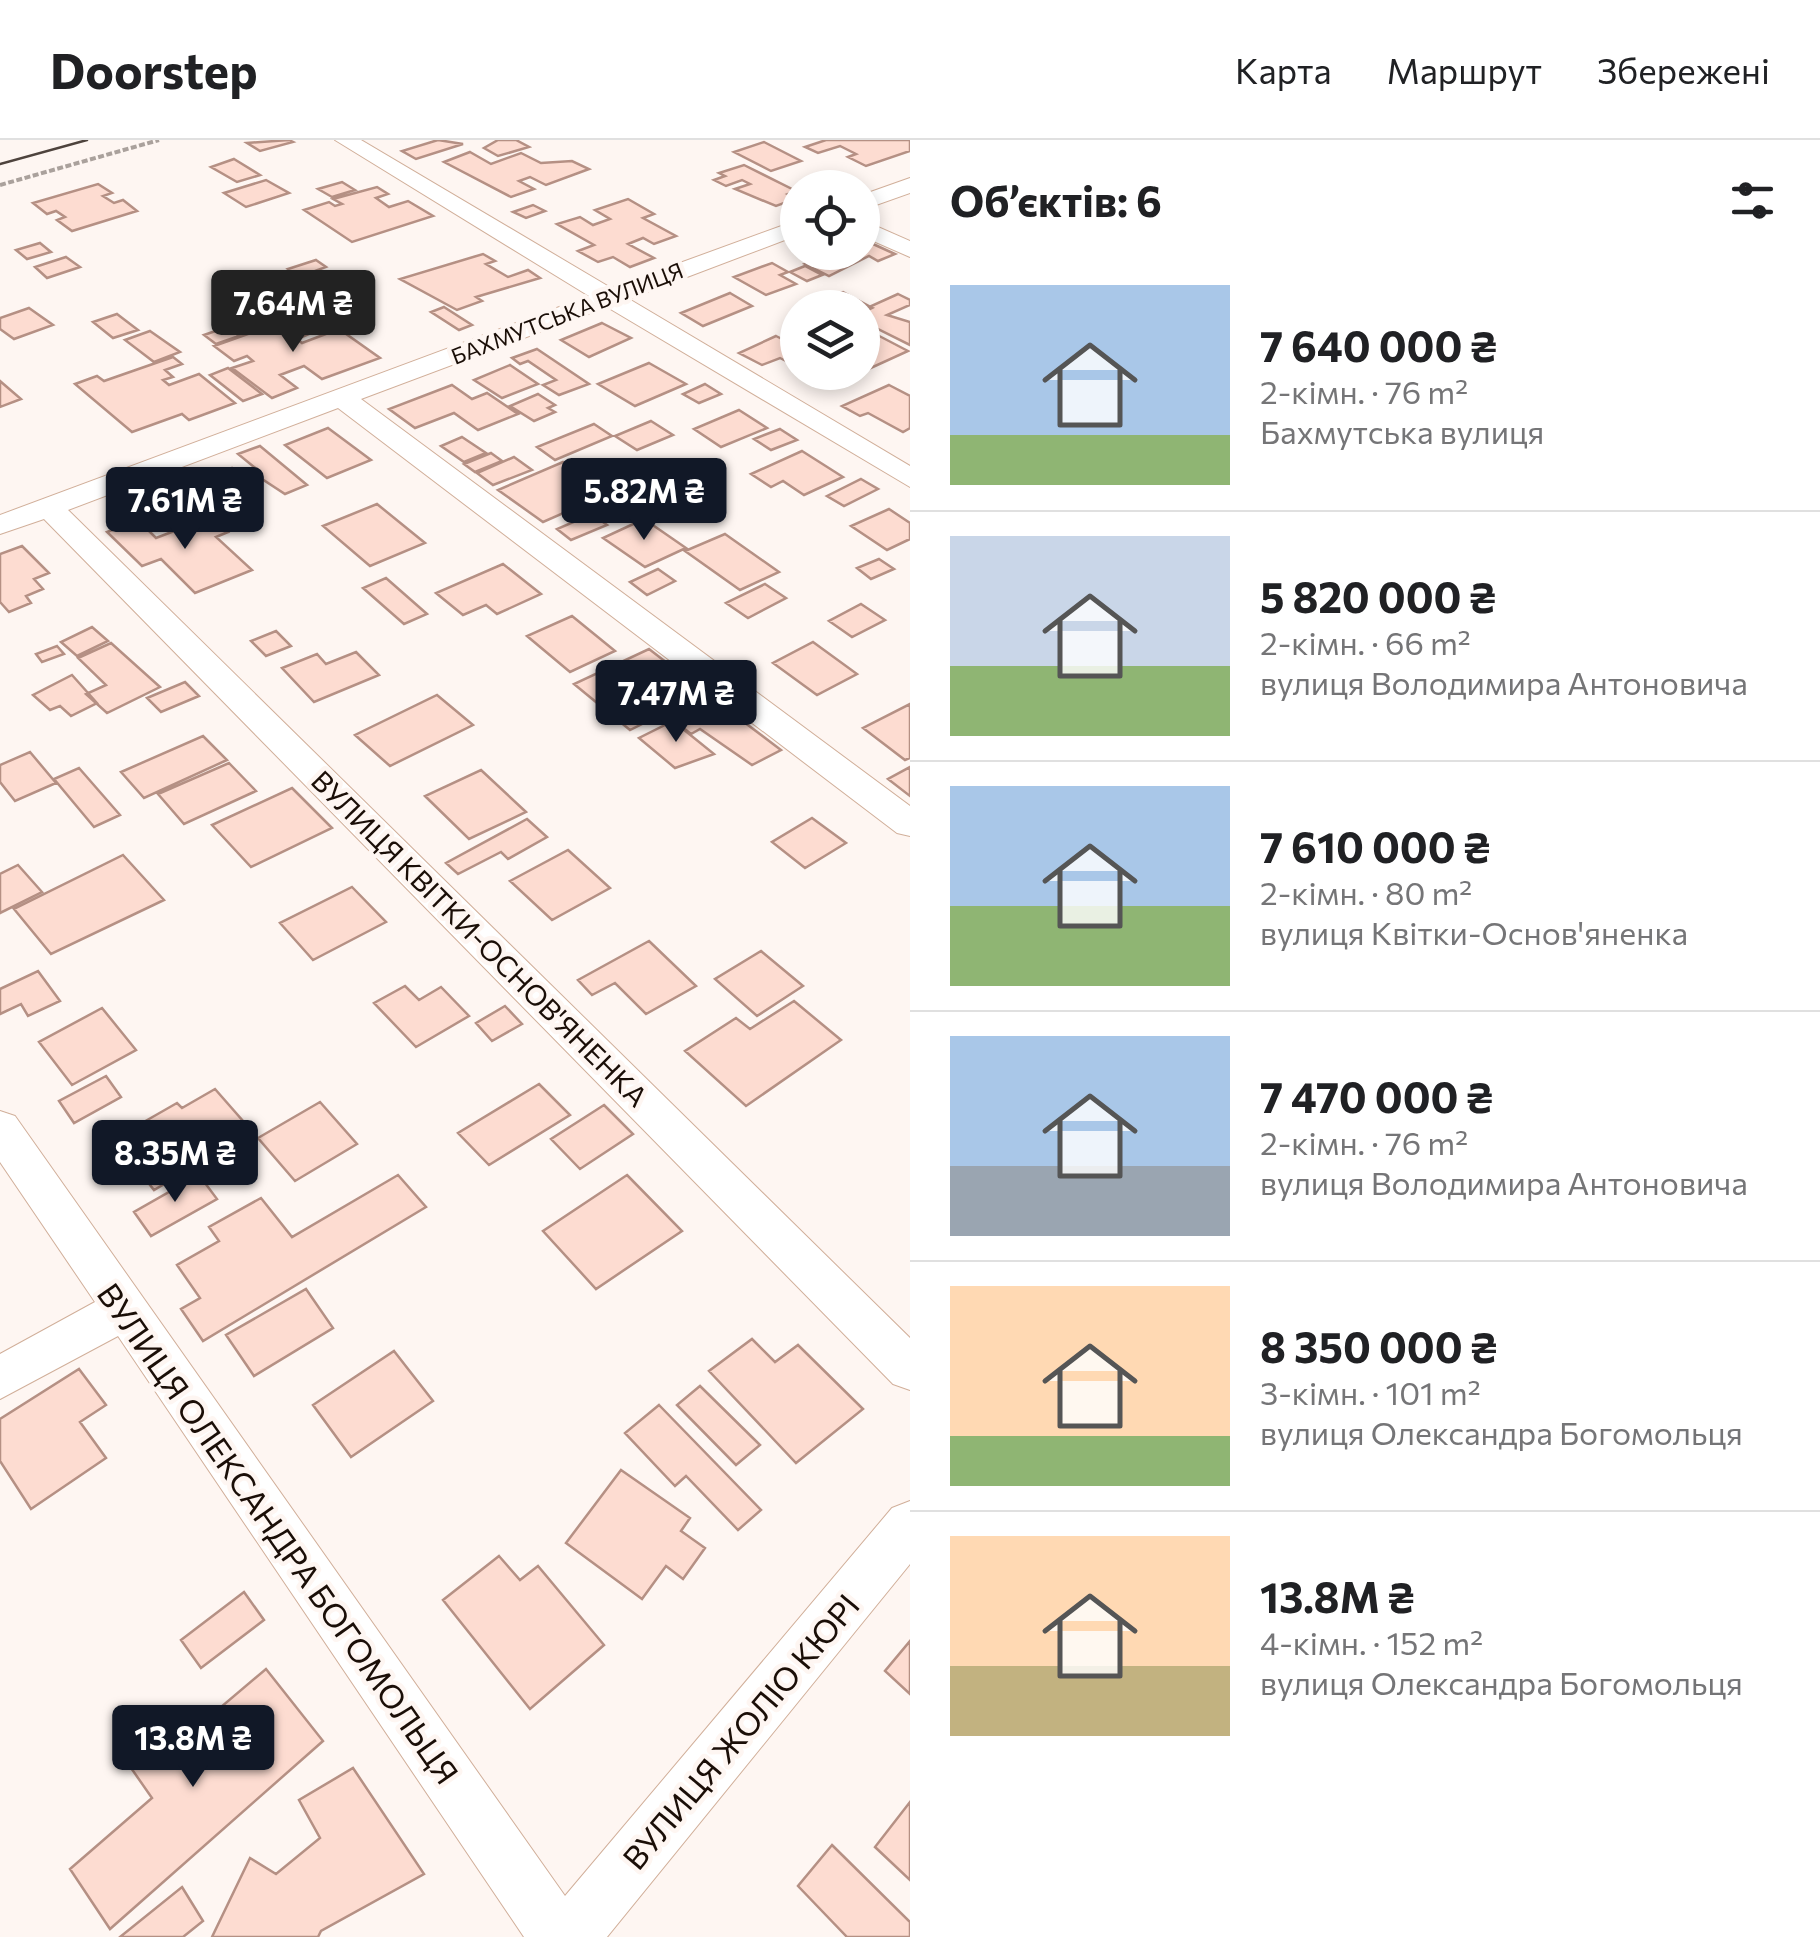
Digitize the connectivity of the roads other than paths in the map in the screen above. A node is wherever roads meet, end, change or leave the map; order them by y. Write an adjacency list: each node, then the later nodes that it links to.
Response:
1 (346, 140): 7 (street)
2 (910, 185): 3 (street)
3 (880, 196)
4 (780, 235): 7 (street, БАХМУТСЬКА ВУЛИЦЯ)
5 (880, 236): 6 (street)
6 (910, 250)
7 (607, 298): 8 (street, БАХМУТСЬКА ВУЛИЦЯ); 9 (street)
8 (342, 398): 10 (street, БАХМУТСЬКА ВУЛИЦЯ); 12 (street)
9 (910, 478)
10 (49, 507): 11 (street, БАХМУТСЬКА ВУЛИЦЯ); 15 (street, ВУЛИЦЯ КВІТКИ-ОСНОВ'ЯНЕНКА)
11 (0, 525)
12 (910, 824)
13 (0, 1128): 14 (street, ВУЛИЦЯ ОЛЕКСАНДРА БОГОМОЛЬЦЯ)
14 (124, 1309): 16 (street); 18 (street, ВУЛИЦЯ ОЛЕКСАНДРА БОГОМОЛЬЦЯ)
15 (910, 1368)
16 (0, 1378)
17 (910, 1525): 19 (street, ВУЛИЦЯ ЖОЛІО КЮРІ)
18 (558, 1937)
19 (569, 1937)

